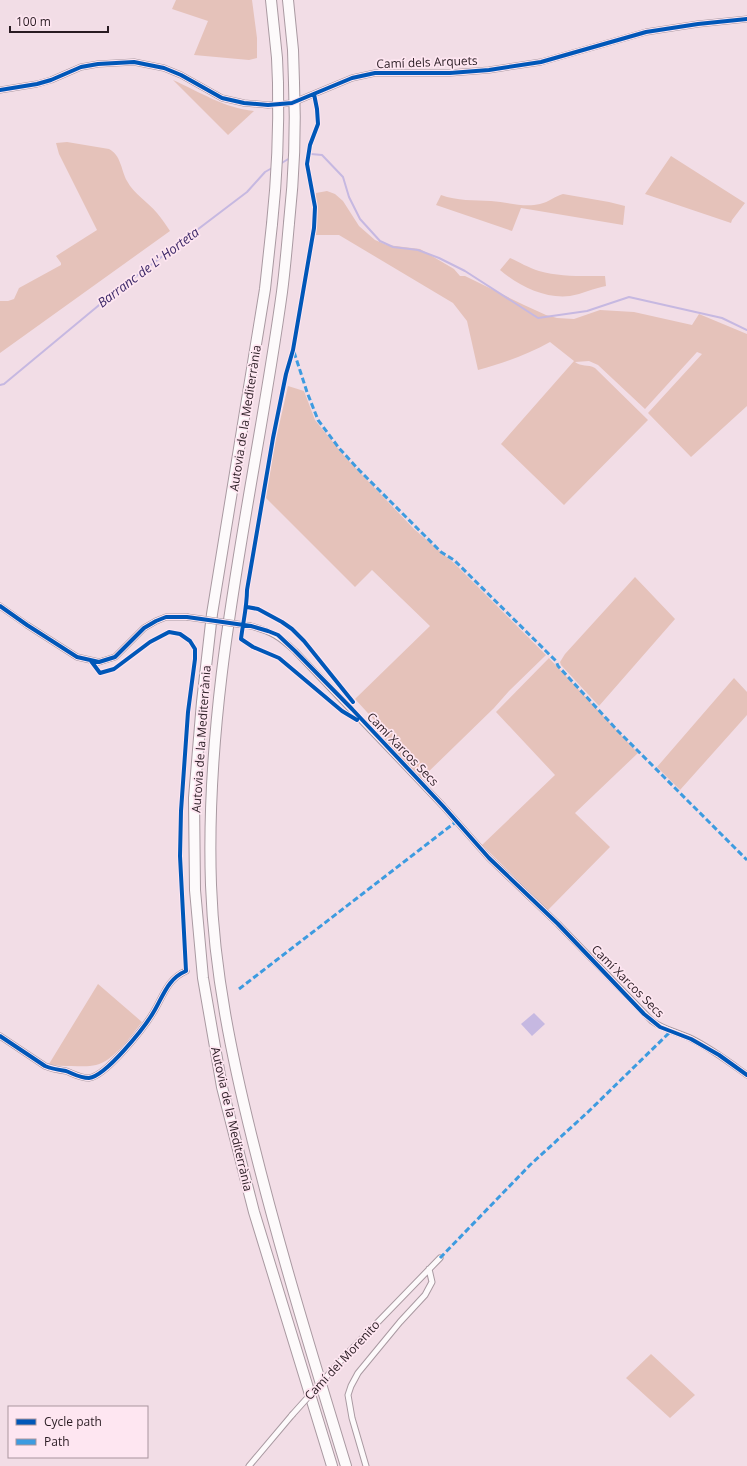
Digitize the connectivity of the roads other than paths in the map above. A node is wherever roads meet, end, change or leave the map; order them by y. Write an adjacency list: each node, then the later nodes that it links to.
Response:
1 (272, 0): 12 (highway, Autovia de la Mediterrània, bridge)
2 (288, 0): 13 (highway, Autovia de la Mediterrània, bridge)
3 (747, 19): 4 (street, Camí dels Arquets)
4 (0, 90)
5 (0, 606): 8 (street, Camí Xarcos Secs, bridge)
6 (186, 971): 7 (street)
7 (0, 1036)
8 (747, 1075)
9 (440, 1258): 10 (street, Camí del Morenito)
10 (429, 1269): 11 (street, Camí del Morenito, bridge); 14 (street)
11 (249, 1466)
12 (332, 1466)
13 (346, 1466)
14 (366, 1466)

